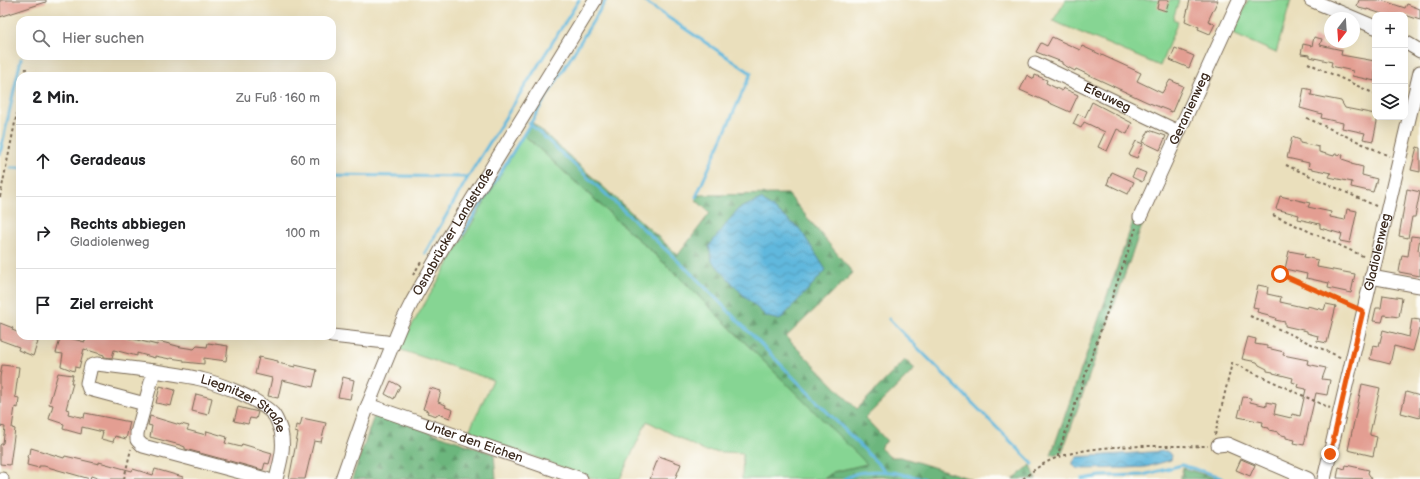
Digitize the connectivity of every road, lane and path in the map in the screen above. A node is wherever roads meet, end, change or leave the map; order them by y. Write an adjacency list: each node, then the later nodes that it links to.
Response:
1 (595, 0): 29 (street, Osnabrücker Landstraße)
2 (1239, 0): 15 (street, Geranienweg)
3 (1311, 0): 4 (street)
4 (1372, 26)
5 (1408, 44): 6 (street)
6 (1420, 51)
7 (1035, 63): 15 (street, Efeuweg)
8 (1308, 63): 12 (path)
9 (26, 68): 10 (path)
10 (26, 72)
11 (1420, 72): 16 (street, Gladiolenweg)
12 (1372, 93)
13 (16, 118): 18 (path)
14 (1307, 118): 16 (path)
15 (1179, 132): 21 (street, Geranienweg)
16 (1399, 161): 19 (street, Gladiolenweg)
17 (1286, 166): 19 (path)
18 (0, 197)
19 (1387, 211): 22 (street, Gladiolenweg)
20 (1273, 215): 22 (path)
21 (1140, 217): 37 (path)
22 (1375, 261): 24 (street, Gladiolenweg)
23 (1280, 274): 26 (path)
24 (1371, 277): 25 (street); 26 (street, Gladiolenweg)
25 (1420, 286)
26 (1363, 311): 30 (street, Gladiolenweg)
27 (1250, 316): 30 (path)
28 (336, 336): 29 (street)
29 (393, 344): 33 (street, Osnabrücker Landstraße)
30 (1352, 362): 34 (street, Gladiolenweg)
31 (154, 371): 32 (street); 32 (street, Liegnitzer Straße); 40 (street, Liegnitzer Straße)
32 (145, 404): 35 (street)
33 (368, 405): 41 (street, Osnabrücker Landstraße); 42 (street, Unter den Eichen)
34 (1340, 413): 36 (path); 45 (street, Gladiolenweg)
35 (137, 440): 38 (path); 39 (street)
36 (1218, 445): 37 (path); 44 (street)
37 (1058, 457): 43 (path)
38 (124, 479)
39 (266, 479)
40 (276, 479)
41 (342, 479)
42 (580, 479)
43 (1023, 479)
44 (1308, 479)
45 (1324, 479)

